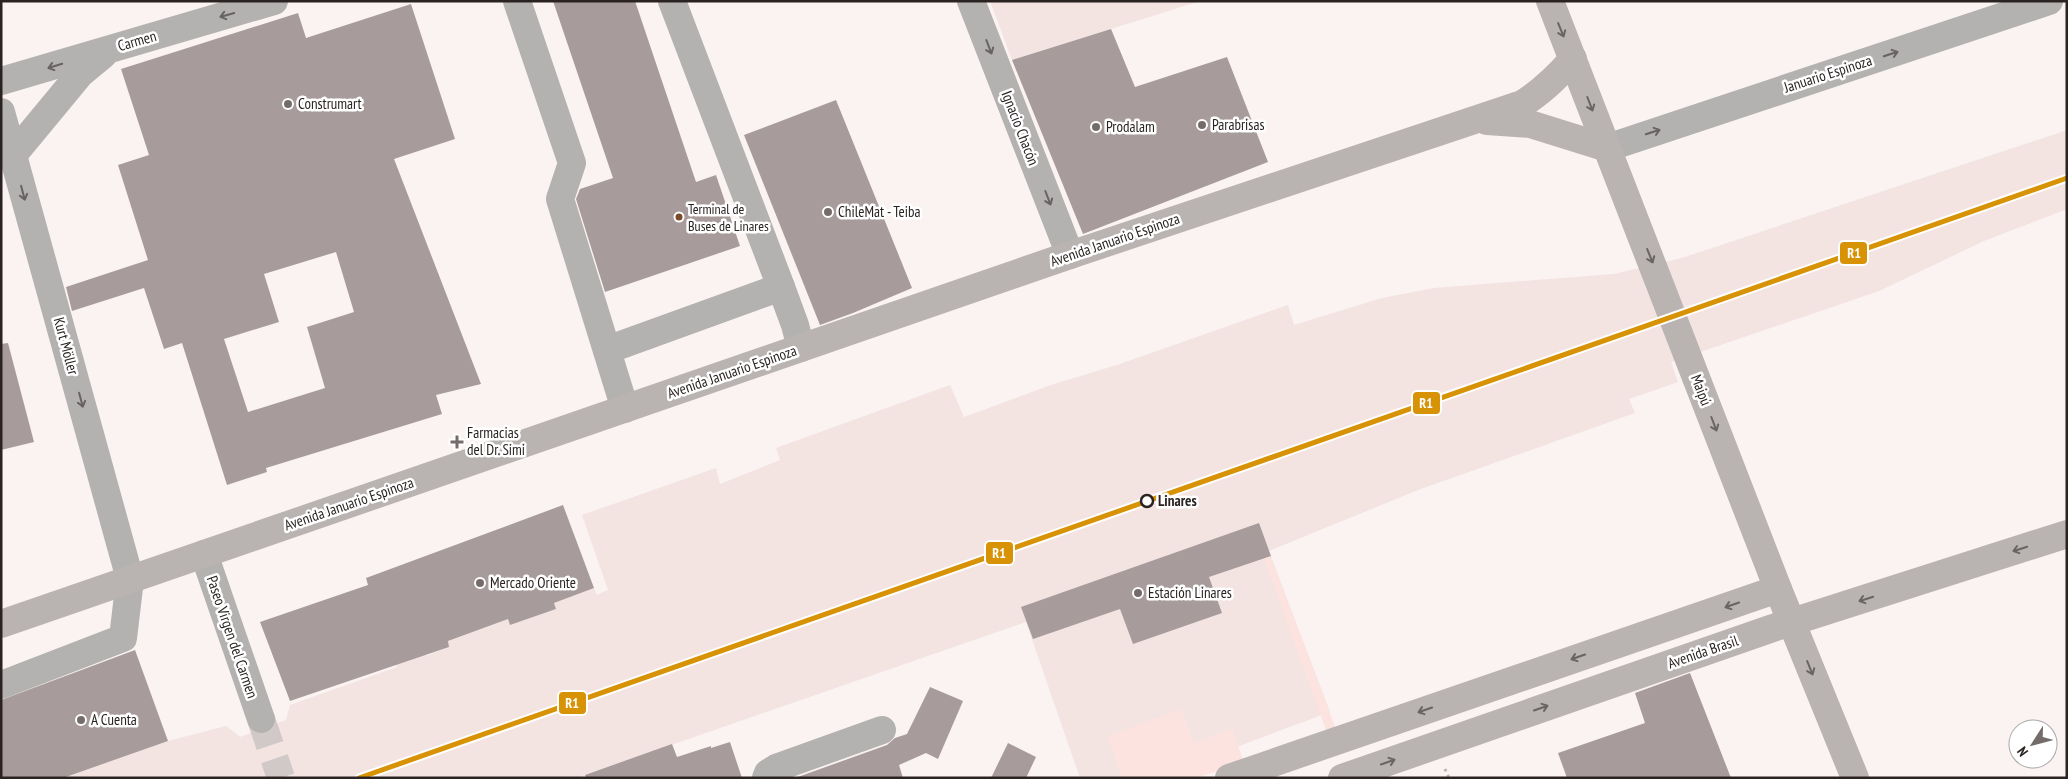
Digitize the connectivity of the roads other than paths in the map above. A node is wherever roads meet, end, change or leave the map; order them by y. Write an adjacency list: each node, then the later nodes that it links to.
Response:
1 (274, 1): 7 (street, Carmen, one-way to 7)
2 (517, 1): 17 (street)
3 (672, 1): 15 (street)
4 (971, 1): 14 (street, Ignacio Chacón, one-way to 14)
5 (1550, 1): 8 (main road, Maipú, one-way to 8)
6 (2049, 1): 12 (street, Januario Espinoza, one-way to 6)
7 (112, 48): 9 (street, Carmen, one-way to 9); 13 (street)
8 (1573, 59): 11 (main road, Avenida Januario Espinoza); 12 (main road, Maipú, one-way to 12)
9 (1, 81)
10 (1, 112): 13 (street, Kurt Möller)
11 (1463, 124): 12 (main road, Avenida Januario Espinoza); 14 (main road, Avenida Januario Espinoza)
12 (1607, 148): 22 (main road, Maipú, one-way to 22)
13 (7, 154): 21 (street, Kurt Möller, one-way to 21)
14 (1070, 255): 16 (main road, Avenida Januario Espinoza)
15 (781, 287): 16 (street); 17 (street)
16 (801, 348): 18 (main road, Avenida Januario Espinoza)
17 (608, 350): 18 (street)
18 (625, 409): 20 (main road, Avenida Januario Espinoza)
19 (2067, 534): 23 (main road, Avenida Brasil, one-way to 23)
20 (204, 554): 21 (main road, Avenida Januario Espinoza); 26 (street, Paseo Virgen del Carmen)
21 (130, 579): 24 (main road, Avenida Januario Espinoza); 25 (street)
22 (1778, 589): 23 (main road, Maipú); 28 (main road, one-way to 28)
23 (1792, 622): 31 (main road, Avenida Brasil, one-way to 23); 32 (main road, Maipú, one-way to 32)
24 (1, 624)
25 (1, 685)
26 (261, 720)
27 (882, 730): 29 (street)
28 (1285, 768): 30 (main road)
29 (766, 778)
30 (1229, 778)
31 (1342, 778)
32 (1855, 778)

